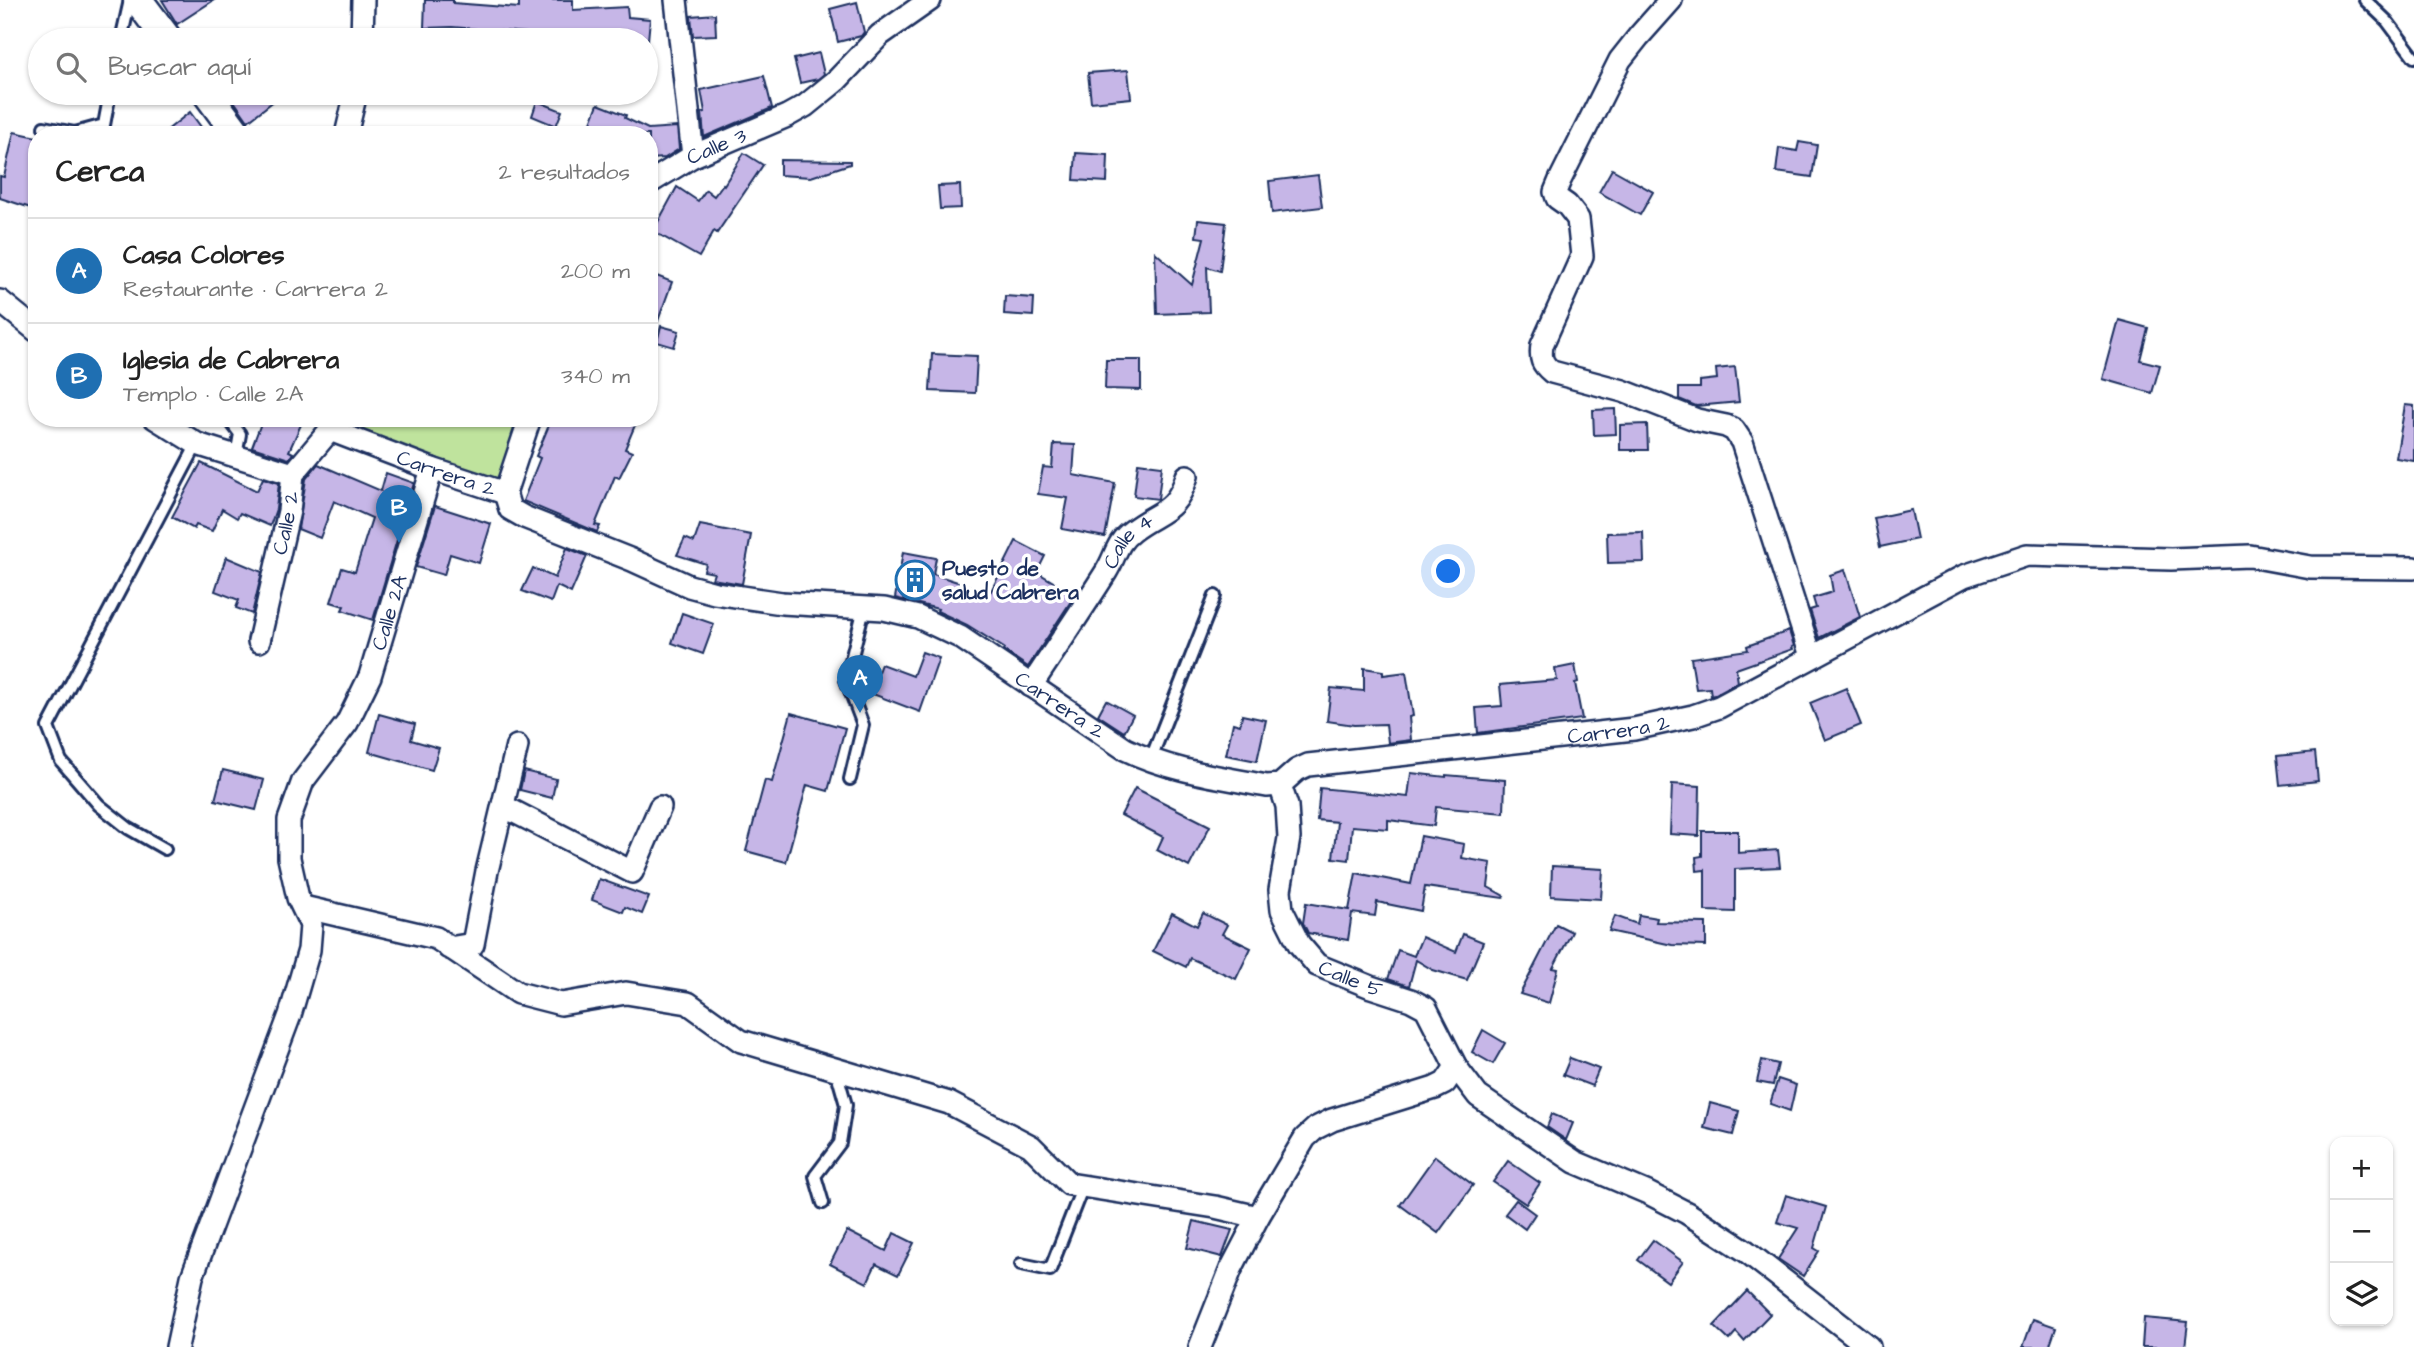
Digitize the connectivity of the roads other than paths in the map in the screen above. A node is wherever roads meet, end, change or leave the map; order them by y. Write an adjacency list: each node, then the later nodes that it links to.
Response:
1 (130, 0): 8 (lane)
2 (138, 0): 9 (street)
3 (363, 0): 10 (street)
4 (676, 0): 18 (street)
5 (930, 0): 18 (street, Calle 3)
6 (1671, 0): 37 (street)
7 (2365, 0): 11 (lane)
8 (124, 28)
9 (159, 28)
10 (362, 28)
11 (2414, 57)
12 (108, 105): 15 (lane)
13 (215, 105): 16 (street)
14 (353, 105): 17 (street)
15 (100, 126)
16 (231, 126)
17 (348, 126)
18 (692, 156): 19 (street, Calle 3)
19 (658, 177)
20 (0, 301): 21 (street)
21 (28, 322)
22 (170, 427): 27 (street)
23 (235, 427): 28 (lane)
24 (330, 427): 30 (street, Calle 2)
25 (339, 427): 29 (street, Carrera 2)
26 (527, 427): 32 (street)
27 (197, 444): 28 (street); 45 (lane)
28 (236, 456): 30 (street)
29 (432, 470): 32 (street, Carrera 2); 46 (street, Calle 2A)
30 (293, 474): 36 (street, Calle 2)
31 (1187, 476): 38 (street, Calle 4)
32 (505, 493): 35 (street, Carrera 2)
33 (2414, 568): 37 (street, Carrera 2)
34 (1215, 596): 40 (lane)
35 (864, 608): 38 (street, Carrera 2); 41 (lane)
36 (259, 641)
37 (1811, 656): 42 (street, Carrera 2)
38 (1031, 685): 40 (street, Carrera 2)
39 (517, 746): 43 (street)
40 (1150, 761): 42 (street, Carrera 2)
41 (849, 779)
42 (1280, 785): 48 (street, Calle 5)
43 (503, 806): 44 (street); 47 (street)
44 (660, 807)
45 (165, 849)
46 (303, 907): 47 (street); 54 (street, Calle 2A)
47 (449, 948): 49 (street)
48 (1456, 1067): 52 (street); 56 (street, Calle 5)
49 (835, 1068): 50 (street); 51 (lane)
50 (1083, 1186): 52 (street); 53 (lane)
51 (823, 1203)
52 (1258, 1217): 55 (street)
53 (1021, 1264)
54 (177, 1347)
55 (1200, 1347)
56 (1869, 1347)

